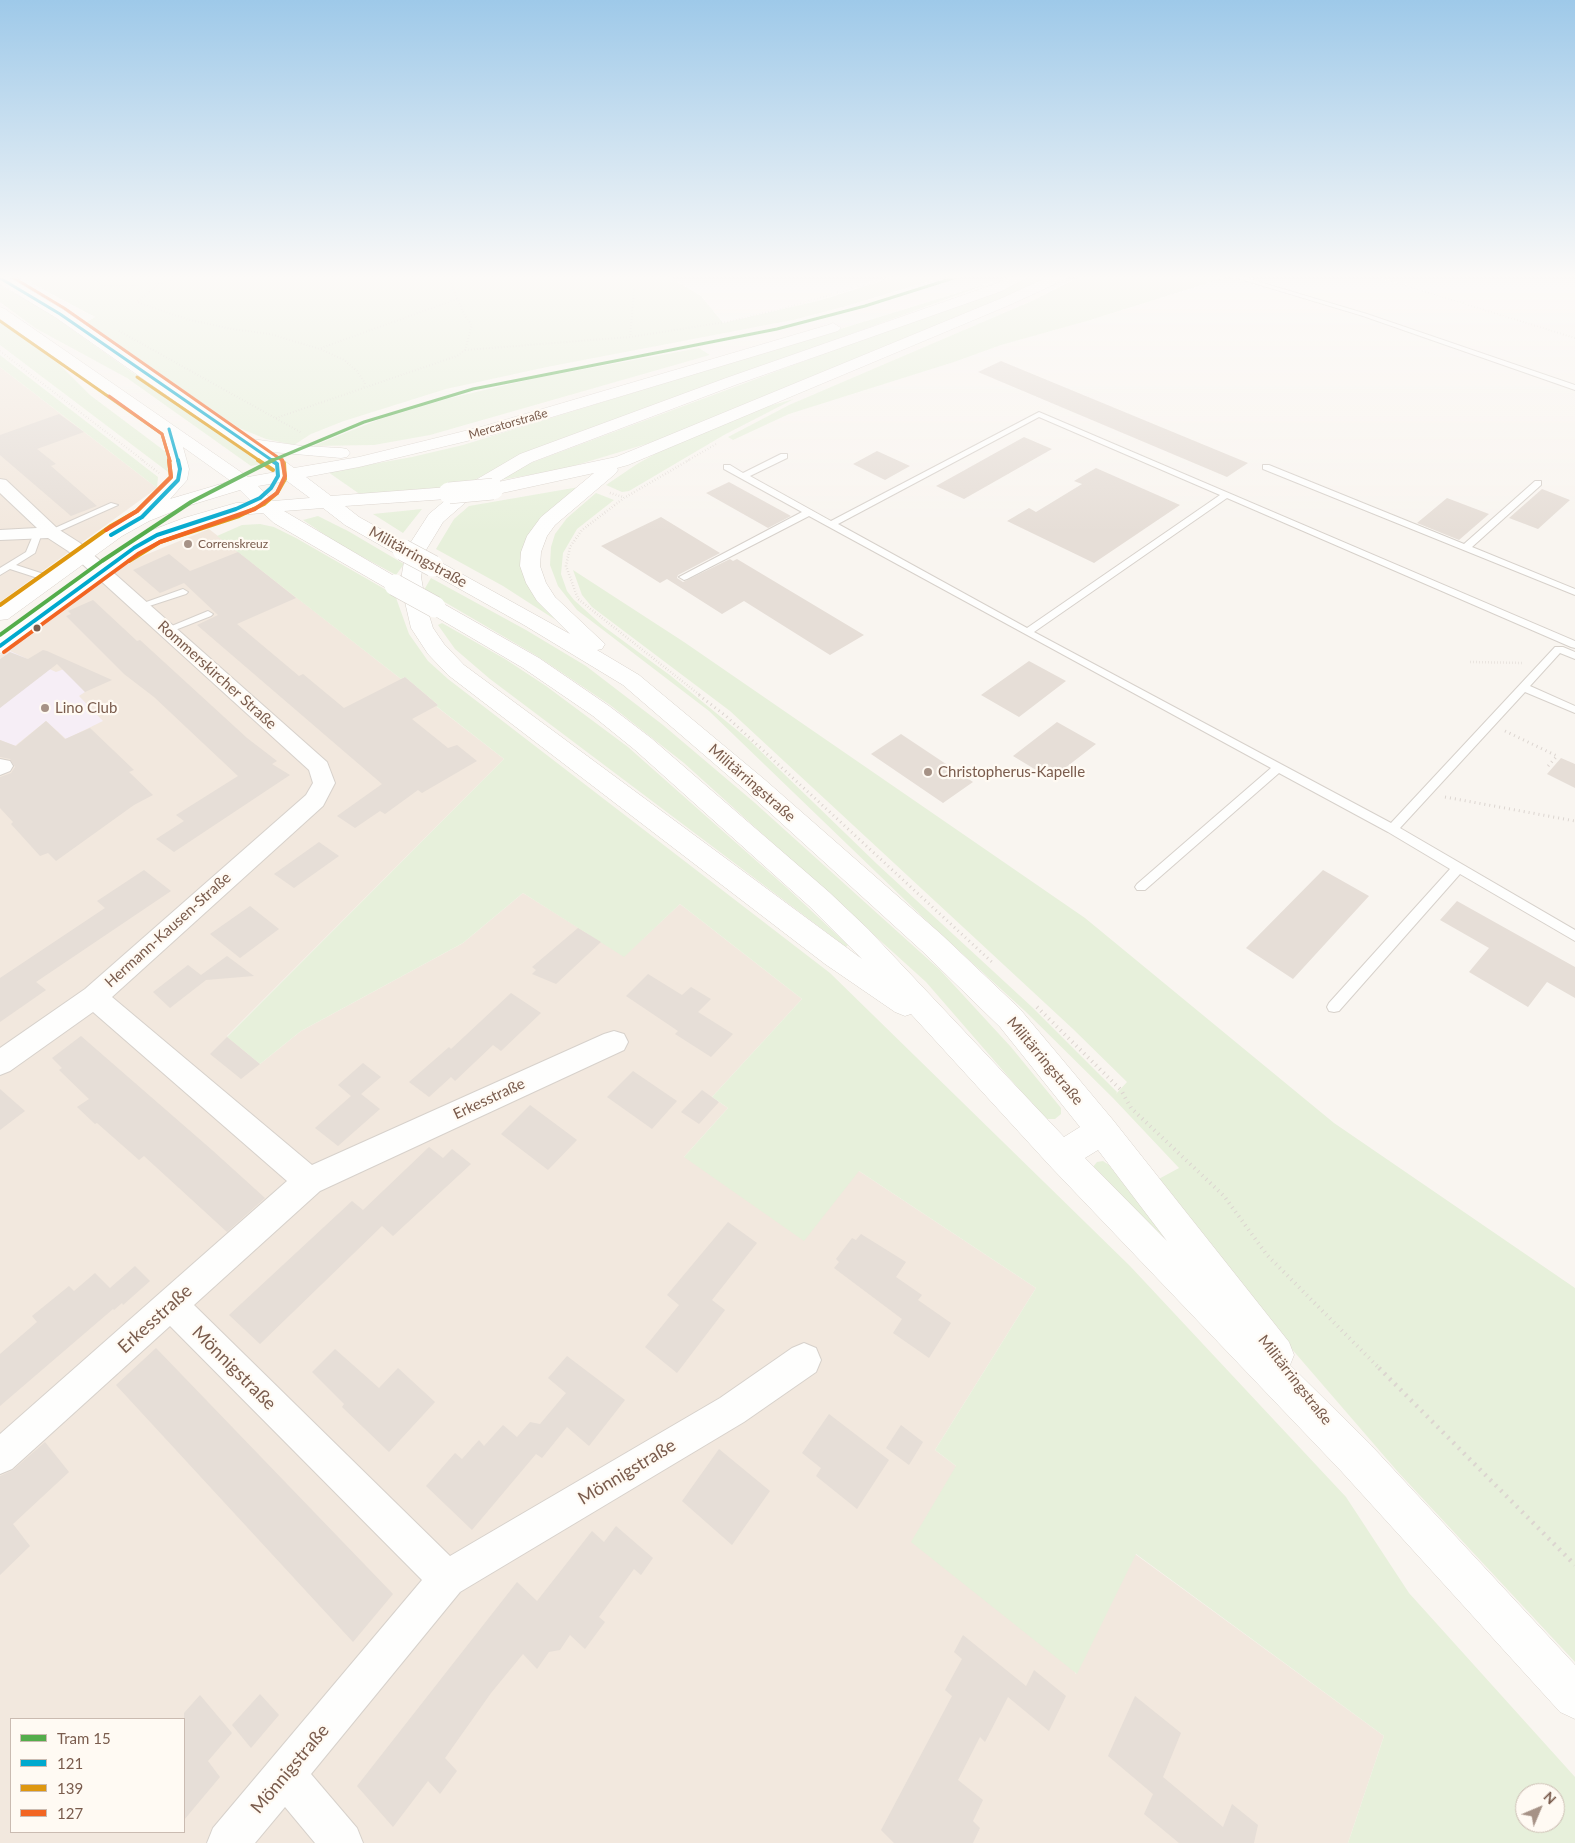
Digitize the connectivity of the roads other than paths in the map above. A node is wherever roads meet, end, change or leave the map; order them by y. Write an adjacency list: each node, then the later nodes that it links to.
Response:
1 (71, 361): 8 (main road, Militärringstraße)
2 (127, 361): 9 (main road, Militärringstraße)
3 (725, 361): 10 (main road, Mercatorstraße)
4 (789, 361): 57 (main road)
5 (863, 361): 12 (main road)
6 (1497, 361): 7 (lane)
7 (1575, 388)
8 (169, 429): 18 (main road, Militärringstraße); 24 (main road)
9 (244, 443): 10 (main road); 18 (main road, Militärringstraße)
10 (413, 450): 18 (main road, Mercatorstraße)
11 (784, 456): 15 (lane)
12 (622, 461): 20 (main road, bridge); 46 (main road)
13 (727, 467): 15 (lane)
14 (1266, 467): 29 (lane)
15 (743, 476): 23 (lane)
16 (1538, 483): 29 (lane)
17 (0, 484): 22 (street, Rommerskircher Straße)
18 (264, 484): 20 (main road); 20 (main road, Militärringstraße); 24 (main road); 33 (main road); 57 (main road, Militärringstraße, bridge)
19 (1227, 494): 25 (lane); 42 (lane); 43 (lane)
20 (325, 504): 46 (main road, Militärringstraße, bridge)
21 (114, 505): 27 (lane)
22 (28, 510): 26 (street); 27 (street, Rommerskircher Straße)
23 (809, 512): 25 (lane); 34 (lane)
24 (142, 517): 30 (main road)
25 (832, 524): 42 (lane)
26 (0, 531)
27 (47, 533): 28 (street); 30 (street, Rommerskircher Straße); 31 (lane)
28 (0, 535)
29 (1465, 548): 37 (lane)
30 (83, 555): 33 (street, Rommerskircher Straße); 35 (main road)
31 (9, 566): 32 (lane); 35 (lane)
32 (0, 572)
33 (102, 572): 38 (street, Rommerskircher Straße); 44 (main road)
34 (684, 577)
35 (50, 579): 39 (main road)
36 (183, 592): 38 (lane)
37 (1575, 592)
38 (140, 606): 41 (street, Rommerskircher Straße)
39 (0, 614)
40 (208, 614): 41 (lane)
41 (166, 630): 50 (street, Rommerskircher Straße)
42 (1027, 632): 49 (lane)
43 (1575, 644)
44 (0, 646)
45 (1575, 656): 47 (lane)
46 (631, 680): 60 (main road, Militärringstraße)
47 (1524, 687): 48 (lane); 51 (lane)
48 (1575, 710)
49 (1278, 768): 51 (lane); 53 (lane)
50 (324, 784): 55 (street, Hermann-Kausen-Straße)
51 (1392, 829): 52 (lane)
52 (1458, 868): 54 (lane); 56 (lane)
53 (1141, 887)
54 (1575, 936)
55 (94, 997): 59 (street, Hermann-Kausen-Straße); 62 (street)
56 (1334, 1007)
57 (947, 1033): 61 (main road, Militärringstraße)
58 (614, 1042): 62 (street, Erkesstraße)
59 (0, 1063)
60 (1102, 1130): 61 (main road); 66 (main road, Militärringstraße)
61 (1062, 1156): 66 (main road, Militärringstraße)
62 (309, 1181): 63 (street, Erkesstraße)
63 (171, 1305): 65 (street, Erkesstraße); 67 (street, Mönnigstraße)
64 (804, 1360): 67 (street, Mönnigstraße)
65 (0, 1457)
66 (1355, 1457): 68 (main road, Militärringstraße)
67 (446, 1579): 69 (street, Mönnigstraße)
68 (1575, 1697)
69 (285, 1775): 70 (street, Mönnigstraße); 71 (street)
70 (228, 1843)
71 (342, 1843)

